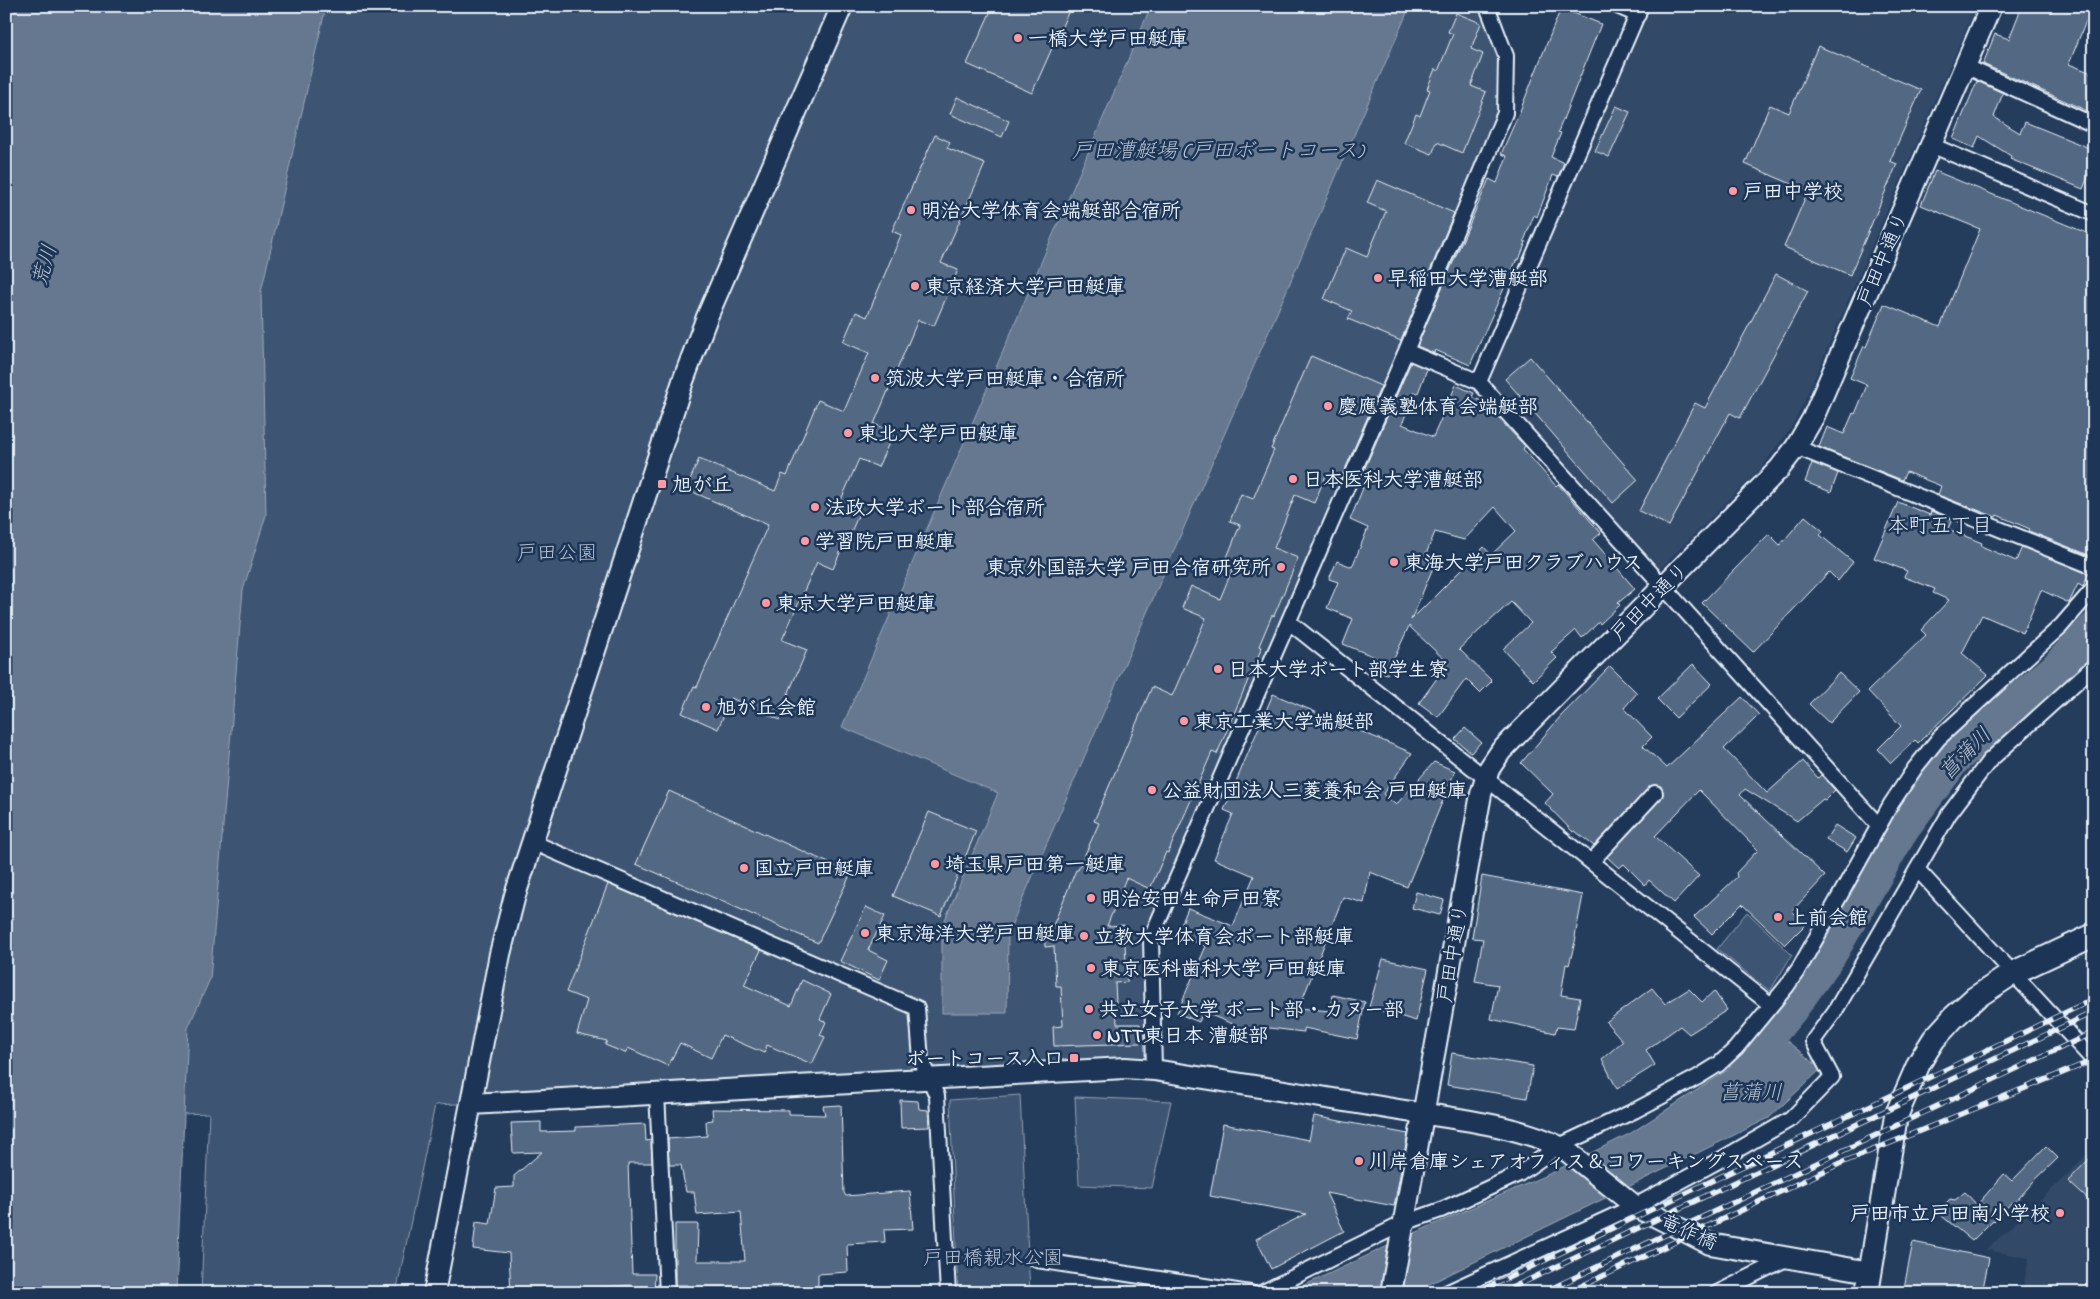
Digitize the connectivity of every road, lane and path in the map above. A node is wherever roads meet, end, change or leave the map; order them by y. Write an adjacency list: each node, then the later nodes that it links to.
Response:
1 (842, 6): 21 (street)
2 (1487, 6): 10 (street)
3 (1617, 6): 5 (street)
4 (1991, 6): 6 (street, 戸田中通り)
5 (1640, 11): 11 (street)
6 (1965, 66): 7 (street); 8 (street, 戸田中通り)
7 (2094, 126)
8 (1931, 145): 9 (street); 12 (street, 戸田中通り)
9 (2094, 214)
10 (1406, 351): 11 (street); 16 (street)
11 (1479, 382): 14 (street)
12 (1796, 447): 13 (street); 14 (street, 戸田中通り)
13 (2094, 567)
14 (1663, 586): 18 (street, 戸田中通り); 20 (street)
15 (2094, 588): 20 (street)
16 (1289, 622): 18 (street); 28 (street)
17 (2094, 666): 23 (street)
18 (1485, 778): 22 (street); 32 (street, 戸田中通り)
19 (1655, 793): 22 (street)
20 (1879, 826): 26 (street)
21 (532, 842): 29 (street); 31 (street)
22 (1591, 862): 26 (street)
23 (1917, 869): 25 (street); 34 (street)
24 (2094, 935): 25 (main road)
25 (2013, 974): 27 (street); 38 (main road)
26 (1771, 1005): 33 (street)
27 (2094, 1061)
28 (1154, 1070): 29 (street, 竜作橋); 32 (street, 竜作橋)
29 (930, 1078): 30 (street, 竜作橋); 41 (street)
30 (657, 1093): 31 (street, 竜作橋); 40 (street)
31 (471, 1104): 39 (street)
32 (1423, 1114): 33 (street, 竜作橋); 35 (street, 戸田中通り)
33 (1563, 1149): 34 (street, 竜作橋); 35 (street)
34 (1632, 1205): 36 (street, 竜作橋); 45 (street)
35 (1403, 1224): 43 (street); 44 (street, 戸田中通り)
36 (1786, 1259): 38 (street, 竜作橋); 46 (street)
37 (1037, 1260): 42 (street)
38 (1868, 1282)
39 (434, 1293)
40 (667, 1293)
41 (948, 1293)
42 (1250, 1293)
43 (1261, 1293)
44 (1391, 1293)
45 (1446, 1293)
46 (1717, 1293)

